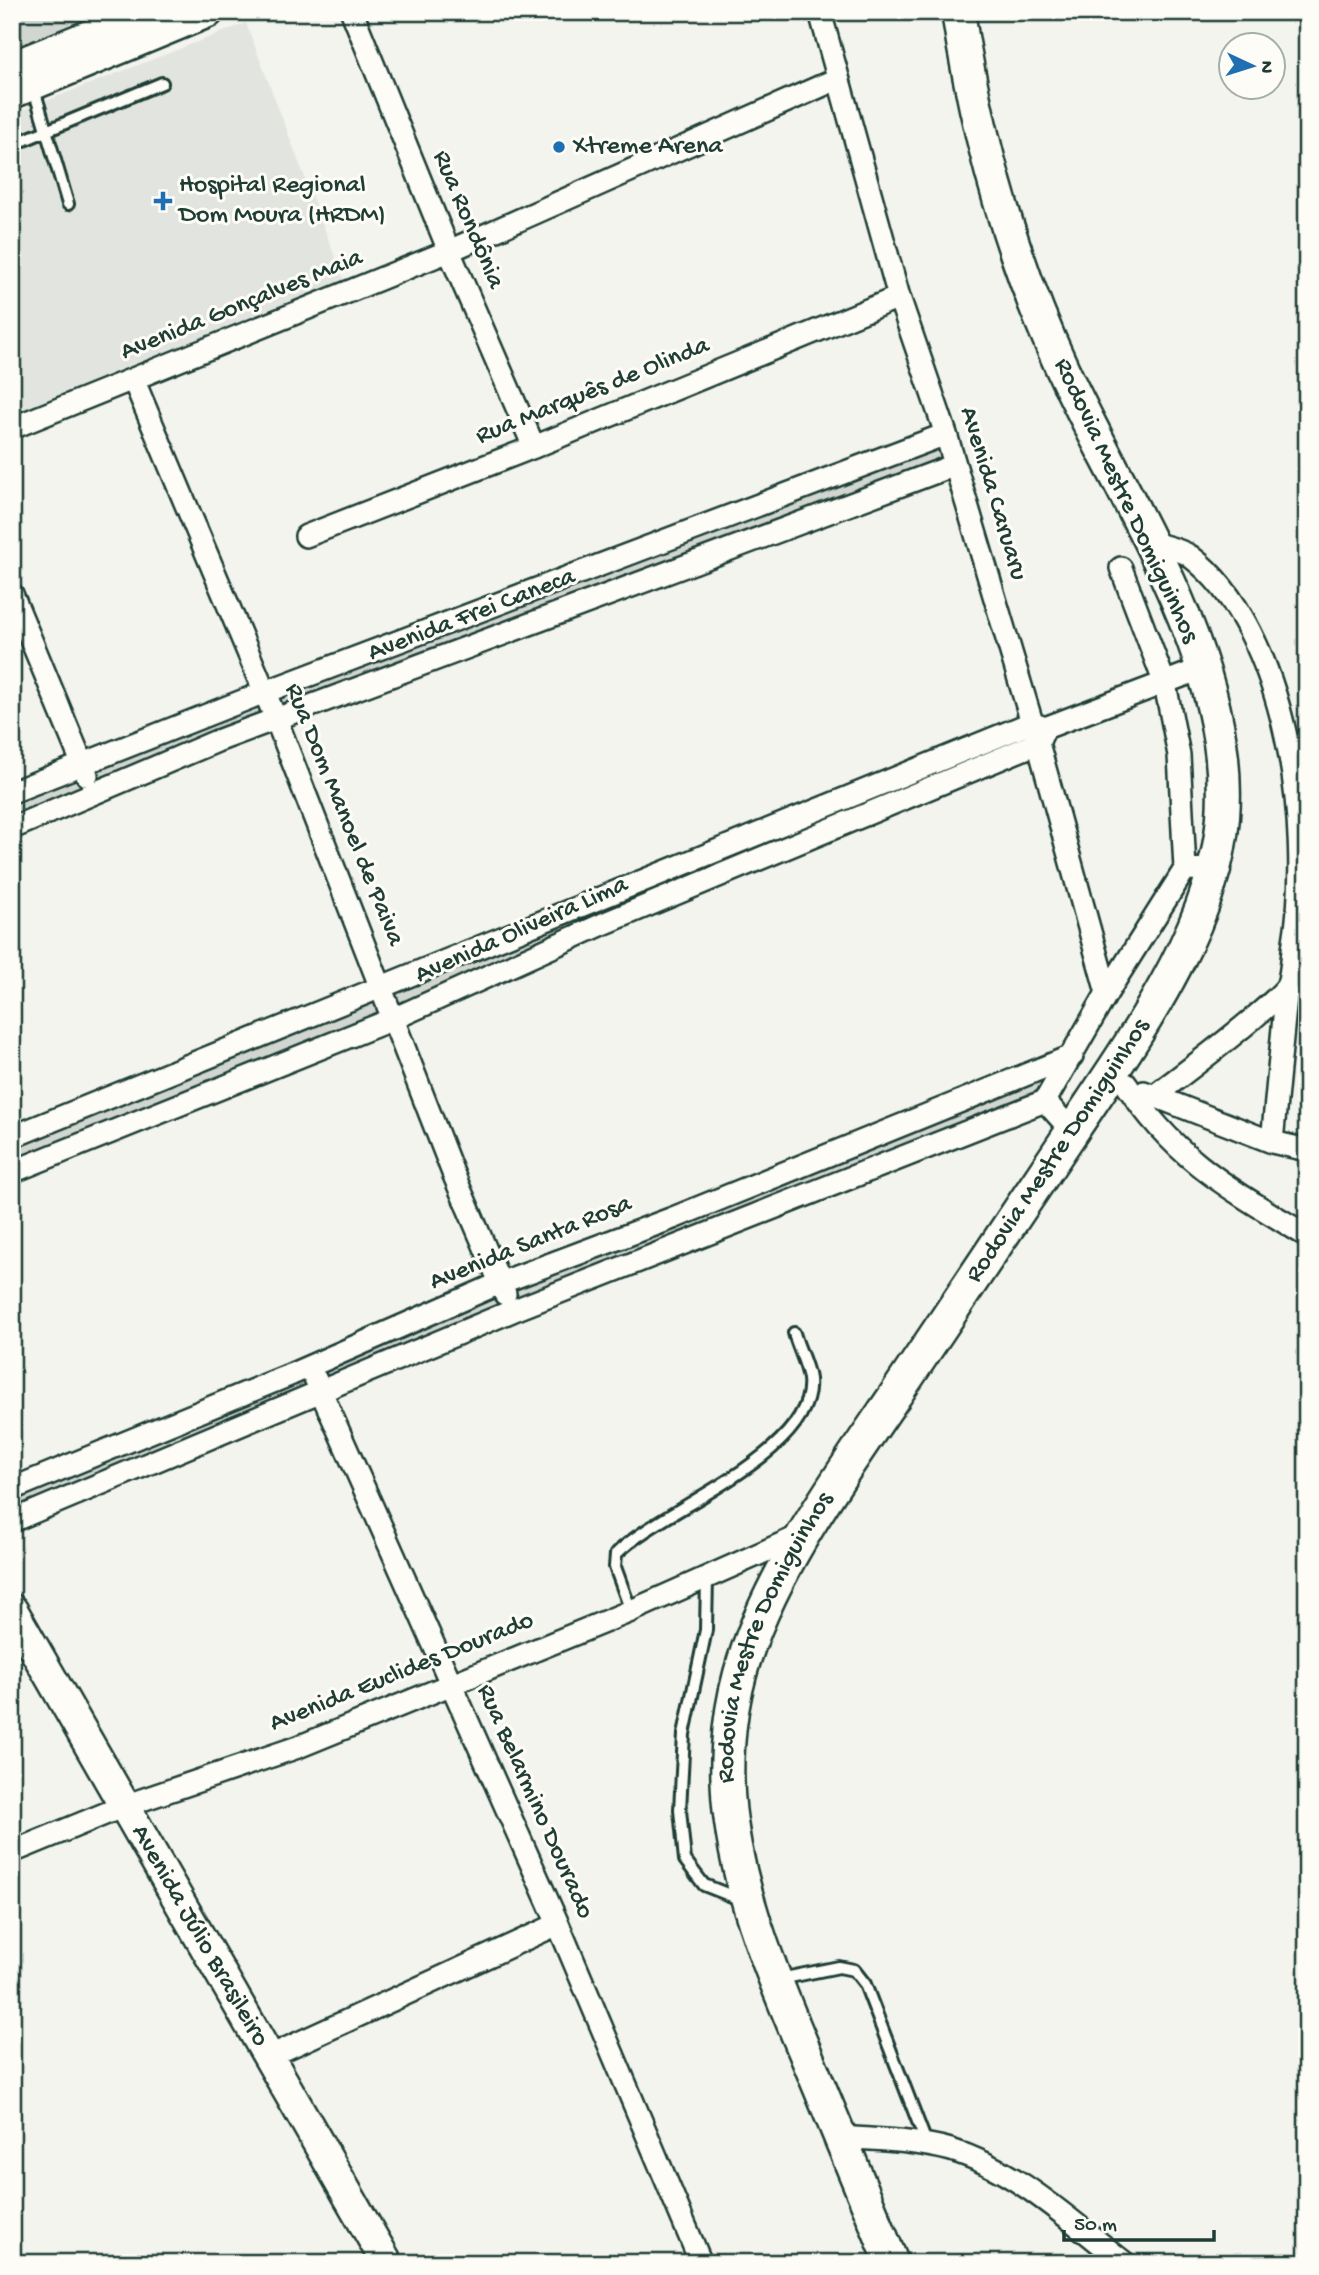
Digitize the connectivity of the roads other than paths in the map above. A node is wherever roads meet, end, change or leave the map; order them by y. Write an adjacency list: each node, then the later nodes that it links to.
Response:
1 (148, 12): 6 (main road)
2 (208, 12): 6 (main road)
3 (352, 12): 12 (street, Rua Rondônia)
4 (820, 12): 7 (street, Avenida Caruaru)
5 (958, 12): 22 (main road, Rodovia Mestre Domiguinhos)
6 (20, 77): 9 (lane)
7 (837, 79): 12 (street, Avenida Gonçalves Maia); 13 (street, Avenida Caruaru)
8 (162, 83): 9 (lane)
9 (47, 133): 10 (lane); 11 (lane)
10 (12, 145)
11 (68, 204)
12 (449, 251): 14 (street, Avenida Gonçalves Maia); 17 (street, Rua Rondônia)
13 (899, 297): 16 (street, Avenida Caruaru); 17 (street, Rua Marquês de Olinda)
14 (134, 382): 15 (street, Avenida Gonçalves Maia); 27 (street, Rua Dom Manoel de Paiva)
15 (12, 428)
16 (946, 434): 18 (street, Avenida Caruaru); 19 (street, Avenida Frei Caneca)
17 (534, 447): 20 (street, Rua Marquês de Olinda)
18 (955, 465): 21 (street, Avenida Frei Caneca); 29 (street, Avenida Caruaru)
19 (744, 513): 21 (street); 27 (street, Avenida Frei Caneca)
20 (306, 536)
21 (754, 541): 28 (street, Avenida Frei Caneca)
22 (1150, 542): 25 (main road, Rodovia Mestre Domiguinhos); 31 (street)
23 (1121, 568): 26 (street)
24 (12, 594): 30 (street)
25 (1203, 667): 26 (street, Avenida Oliveira Lima); 37 (main road, Rodovia Mestre Domiguinhos)
26 (1165, 684): 29 (street, Avenida Oliveira Lima); 37 (street)
27 (265, 692): 28 (street, Rua Dom Manoel de Paiva); 30 (street, Avenida Frei Caneca)
28 (276, 719): 33 (street, Avenida Frei Caneca); 39 (street, Rua Dom Manoel de Paiva)
29 (1038, 731): 34 (street, Avenida Oliveira Lima); 35 (street, Avenida Oliveira Lima); 40 (street, Avenida Caruaru)
30 (83, 764): 32 (street, Avenida Frei Caneca); 33 (street)
31 (1303, 774): 38 (street)
32 (12, 792)
33 (94, 793): 36 (street, Avenida Frei Caneca)
34 (847, 799): 35 (street); 39 (street, Avenida Oliveira Lima)
35 (855, 821): 41 (street, Avenida Oliveira Lima)
36 (12, 828)
37 (1200, 869): 40 (street); 43 (main road, Rodovia Mestre Domiguinhos)
38 (1297, 987): 44 (street); 48 (street)
39 (381, 988): 41 (street, Rua Dom Manoel de Paiva); 47 (street, Avenida Oliveira Lima)
40 (1107, 993): 42 (street)
41 (393, 1018): 50 (street, Avenida Oliveira Lima); 52 (street, Rua Dom Manoel de Paiva)
42 (1072, 1056): 45 (street); 52 (street, Avenida Santa Rosa)
43 (1118, 1080): 44 (street); 46 (main road, Rodovia Mestre Domiguinhos); 51 (street)
44 (1154, 1096): 48 (street)
45 (1045, 1101): 46 (street); 53 (street, Avenida Santa Rosa)
46 (1072, 1131): 59 (main road, Rodovia Mestre Domiguinhos)
47 (12, 1137)
48 (1272, 1142): 49 (street)
49 (1307, 1150)
50 (12, 1172)
51 (1307, 1236)
52 (500, 1283): 53 (street, Rua Dom Manoel de Paiva); 55 (street, Avenida Santa Rosa)
53 (512, 1311): 56 (street, Avenida Santa Rosa)
54 (794, 1333): 62 (lane)
55 (310, 1367): 56 (street, Rua Belarmino Dourado); 57 (street, Avenida Santa Rosa)
56 (321, 1390): 58 (street, Avenida Santa Rosa); 63 (street, Rua Belarmino Dourado)
57 (12, 1489)
58 (12, 1521)
59 (807, 1532): 60 (street, Avenida Euclides Dourado); 66 (main road, Rodovia Mestre Domiguinhos)
60 (707, 1578): 62 (street, Avenida Euclides Dourado); 66 (lane)
61 (12, 1610): 64 (main road, Avenida Júlio Brasileiro)
62 (631, 1611): 63 (street, Avenida Euclides Dourado)
63 (452, 1683): 64 (street, Avenida Euclides Dourado); 67 (street, Rua Belarmino Dourado)
64 (124, 1806): 65 (street, Avenida Euclides Dourado); 69 (main road, Avenida Júlio Brasileiro)
65 (12, 1852)
66 (747, 1901): 68 (main road, Rodovia Mestre Domiguinhos)
67 (558, 1924): 69 (street); 73 (street, Rua Belarmino Dourado)
68 (775, 1980): 70 (main road, Rodovia Mestre Domiguinhos); 71 (lane)
69 (268, 2057): 72 (main road, Avenida Júlio Brasileiro)
70 (840, 2137): 71 (street); 74 (main road, Rodovia Mestre Domiguinhos)
71 (927, 2145): 75 (street)
72 (387, 2263)
73 (701, 2263)
74 (892, 2263)
75 (1125, 2263)

